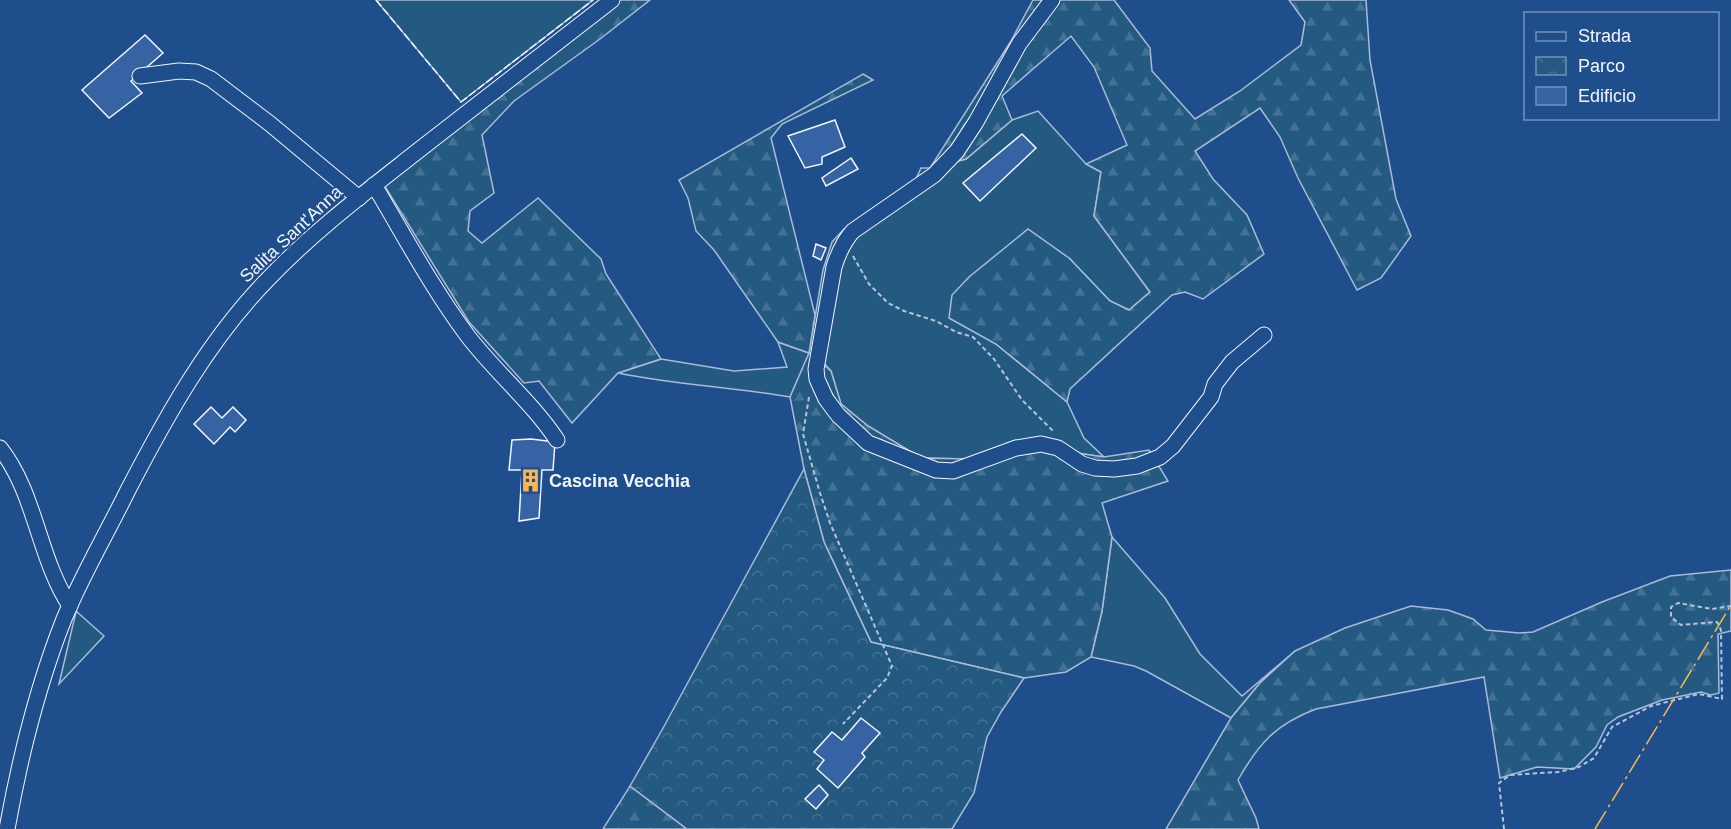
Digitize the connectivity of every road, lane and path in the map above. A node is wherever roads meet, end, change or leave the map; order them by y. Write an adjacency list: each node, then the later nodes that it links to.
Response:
1 (612, 0): 4 (street, Salita Sant'Anna)
2 (1052, 0): 6 (street)
3 (140, 76): 5 (street)
4 (374, 185): 5 (street, Salita Sant'Anna); 10 (street)
5 (358, 198): 13 (street, Salita Sant'Anna)
6 (848, 236): 7 (street); 9 (path)
7 (1264, 335)
8 (810, 394): 14 (path)
9 (1059, 438)
10 (556, 440)
11 (0, 448): 13 (street)
12 (1731, 606): 16 (path)
13 (67, 612): 15 (street, Salita Sant'Anna)
14 (843, 724)
15 (7, 829)
16 (1503, 829)

